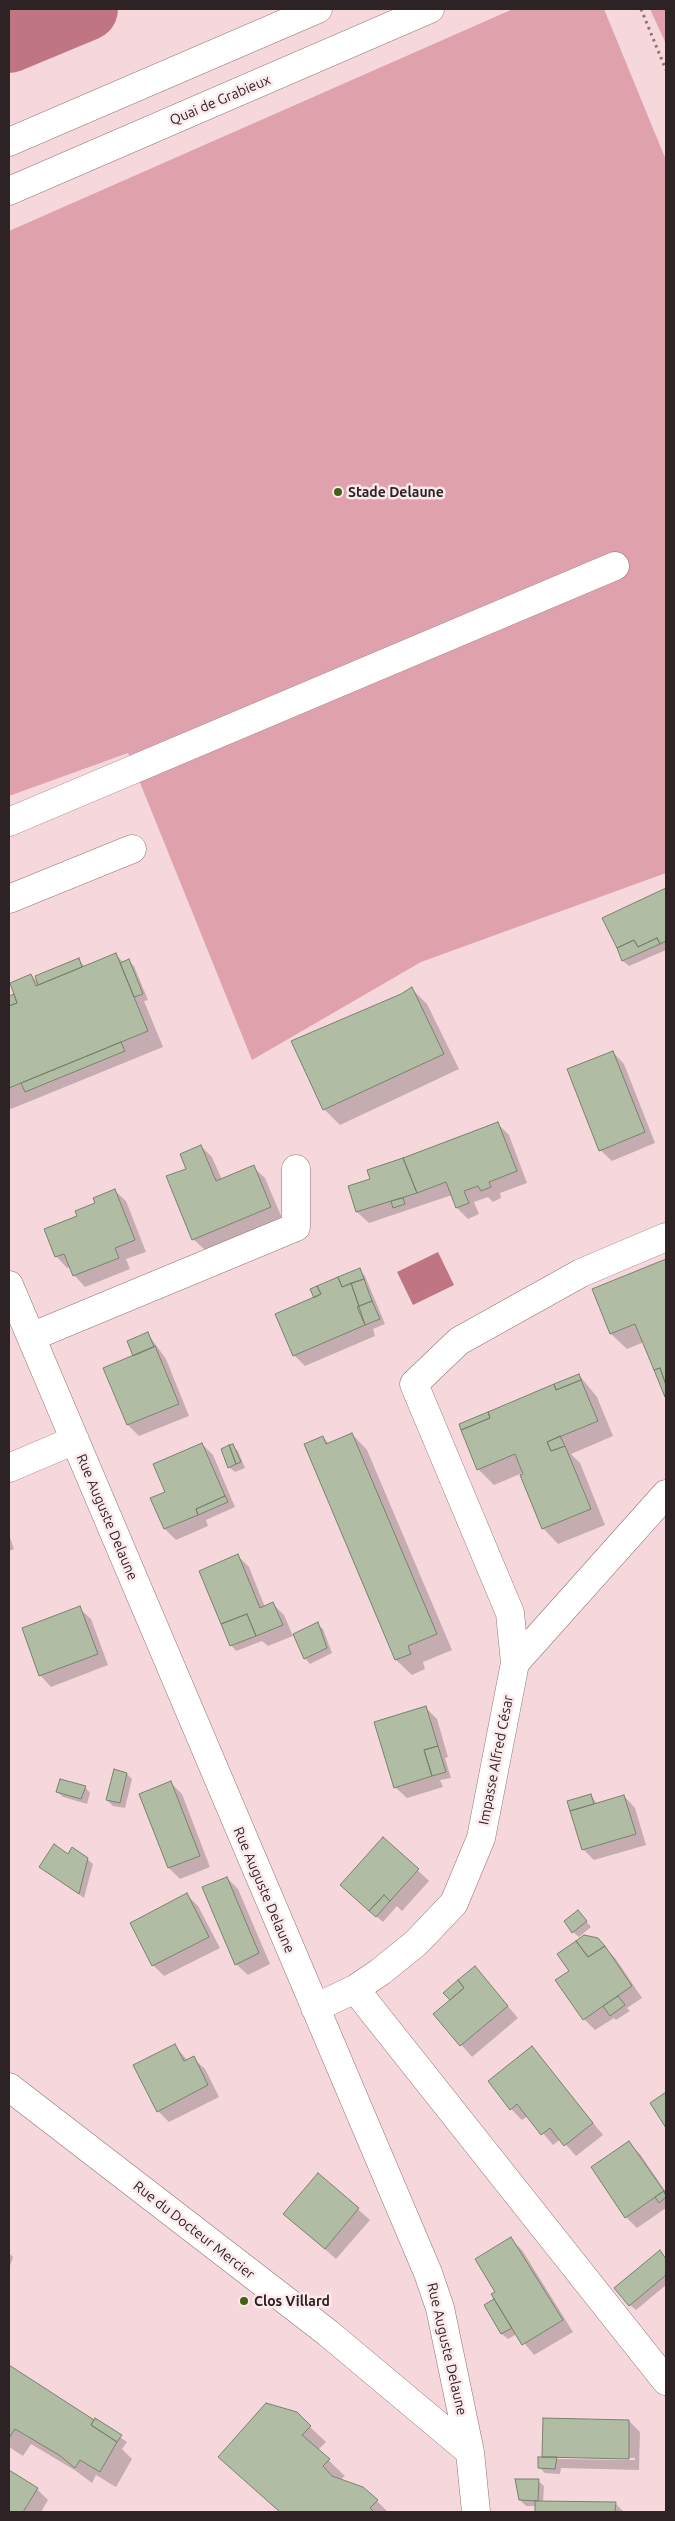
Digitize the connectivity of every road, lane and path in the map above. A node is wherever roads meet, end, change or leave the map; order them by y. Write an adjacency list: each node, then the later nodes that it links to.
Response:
1 (318, 9): 5 (street)
2 (430, 9): 6 (street, Quai de Grabieux)
3 (641, 9): 4 (path)
4 (666, 70)
5 (9, 142)
6 (9, 191)
7 (615, 566): 8 (street)
8 (9, 822)
9 (132, 849): 10 (street)
10 (9, 899)
11 (296, 1169): 14 (street)
12 (666, 1236): 18 (street)
13 (9, 1285): 14 (street, Rue Auguste Delaune)
14 (30, 1336): 15 (street, Rue Auguste Delaune)
15 (75, 1440): 16 (street); 20 (street, Rue Auguste Delaune)
16 (9, 1468)
17 (666, 1494): 18 (street)
18 (515, 1663): 19 (street, Impasse Alfred César)
19 (355, 1989): 20 (street, Impasse Alfred César); 22 (street)
20 (315, 2008): 23 (street, Rue Auguste Delaune)
21 (9, 2087): 23 (street, Rue du Docteur Mercier)
22 (666, 2381)
23 (470, 2452): 24 (street)
24 (476, 2512)

